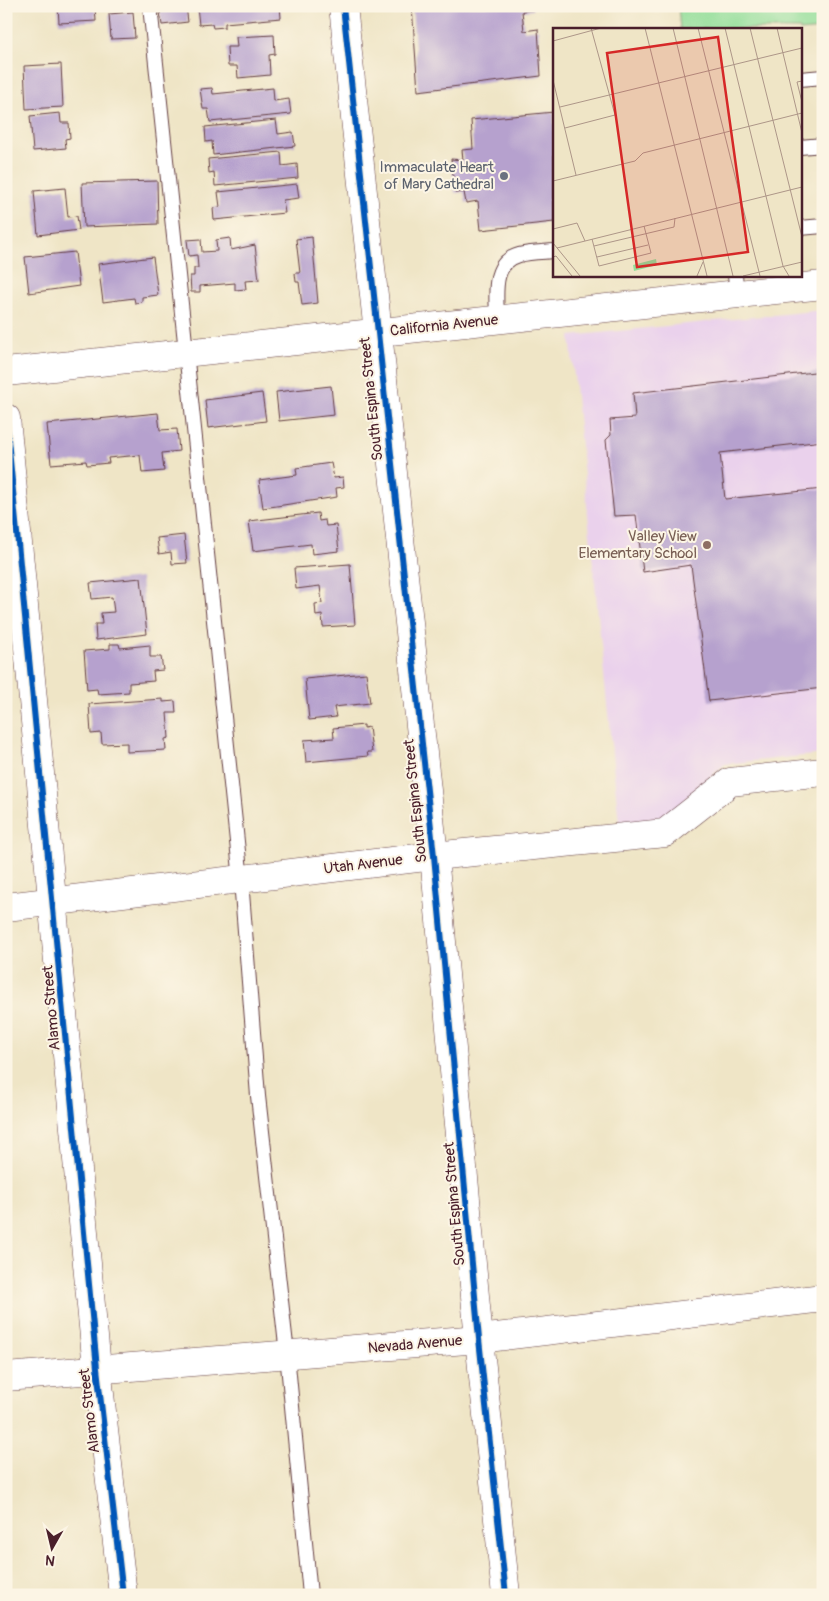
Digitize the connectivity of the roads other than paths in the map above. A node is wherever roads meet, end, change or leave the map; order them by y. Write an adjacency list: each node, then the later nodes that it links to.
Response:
1 (150, 6): 14 (lane)
2 (343, 6): 13 (street, South Espina Street)
3 (823, 77): 4 (lane)
4 (802, 80)
5 (823, 145): 6 (lane)
6 (802, 147)
7 (823, 226): 8 (lane)
8 (802, 228)
9 (553, 251): 12 (lane)
10 (736, 285): 11 (street, California Avenue); 12 (street, California Avenue)
11 (823, 285)
12 (498, 319): 13 (street, California Avenue)
13 (377, 332): 14 (street, California Avenue); 18 (street, South Espina Street)
14 (187, 353): 15 (street, California Avenue); 19 (lane)
15 (6, 372)
16 (6, 418): 20 (street, Alamo Street)
17 (823, 772): 18 (street, Utah Avenue)
18 (434, 856): 19 (street, Utah Avenue); 23 (street, South Espina Street)
19 (241, 880): 20 (street, Utah Avenue); 24 (lane)
20 (54, 903): 21 (street, Utah Avenue); 25 (street, Alamo Street)
21 (6, 907)
22 (823, 1298): 23 (street, Nevada Avenue)
23 (479, 1338): 24 (street, Nevada Avenue); 29 (street, South Espina Street)
24 (287, 1354): 25 (street, Nevada Avenue); 28 (lane)
25 (97, 1368): 26 (street, Nevada Avenue); 27 (street, Alamo Street)
26 (6, 1377)
27 (123, 1595)
28 (310, 1595)
29 (506, 1595)

